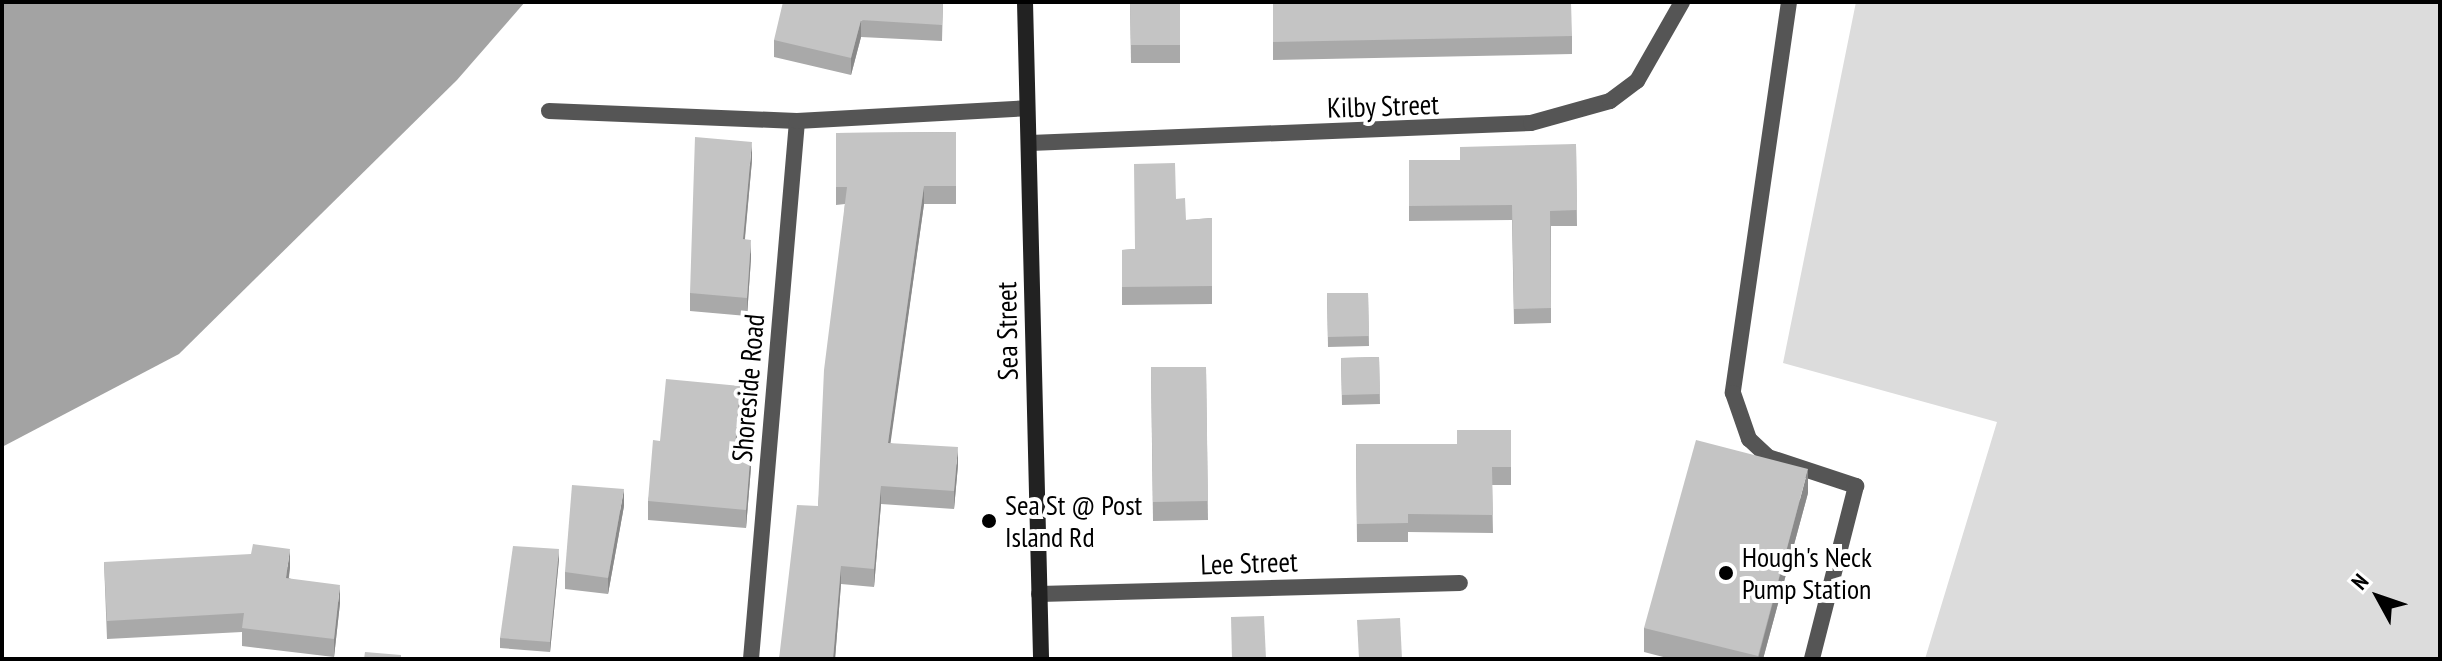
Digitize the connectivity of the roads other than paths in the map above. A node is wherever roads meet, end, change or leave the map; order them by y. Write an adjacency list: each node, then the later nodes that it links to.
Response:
1 (1025, 2): 4 (main road, Sea Street)
2 (1682, 2): 7 (street, Kilby Street)
3 (1789, 2): 12 (street)
4 (1027, 108): 6 (street); 7 (main road, Sea Street)
5 (549, 111): 6 (street)
6 (797, 121): 10 (street, Shoreside Road)
7 (1030, 143): 9 (main road, Sea Street)
8 (1460, 583): 9 (street, Lee Street)
9 (1039, 594): 11 (main road, Sea Street)
10 (751, 659)
11 (1041, 659)
12 (1812, 659)

